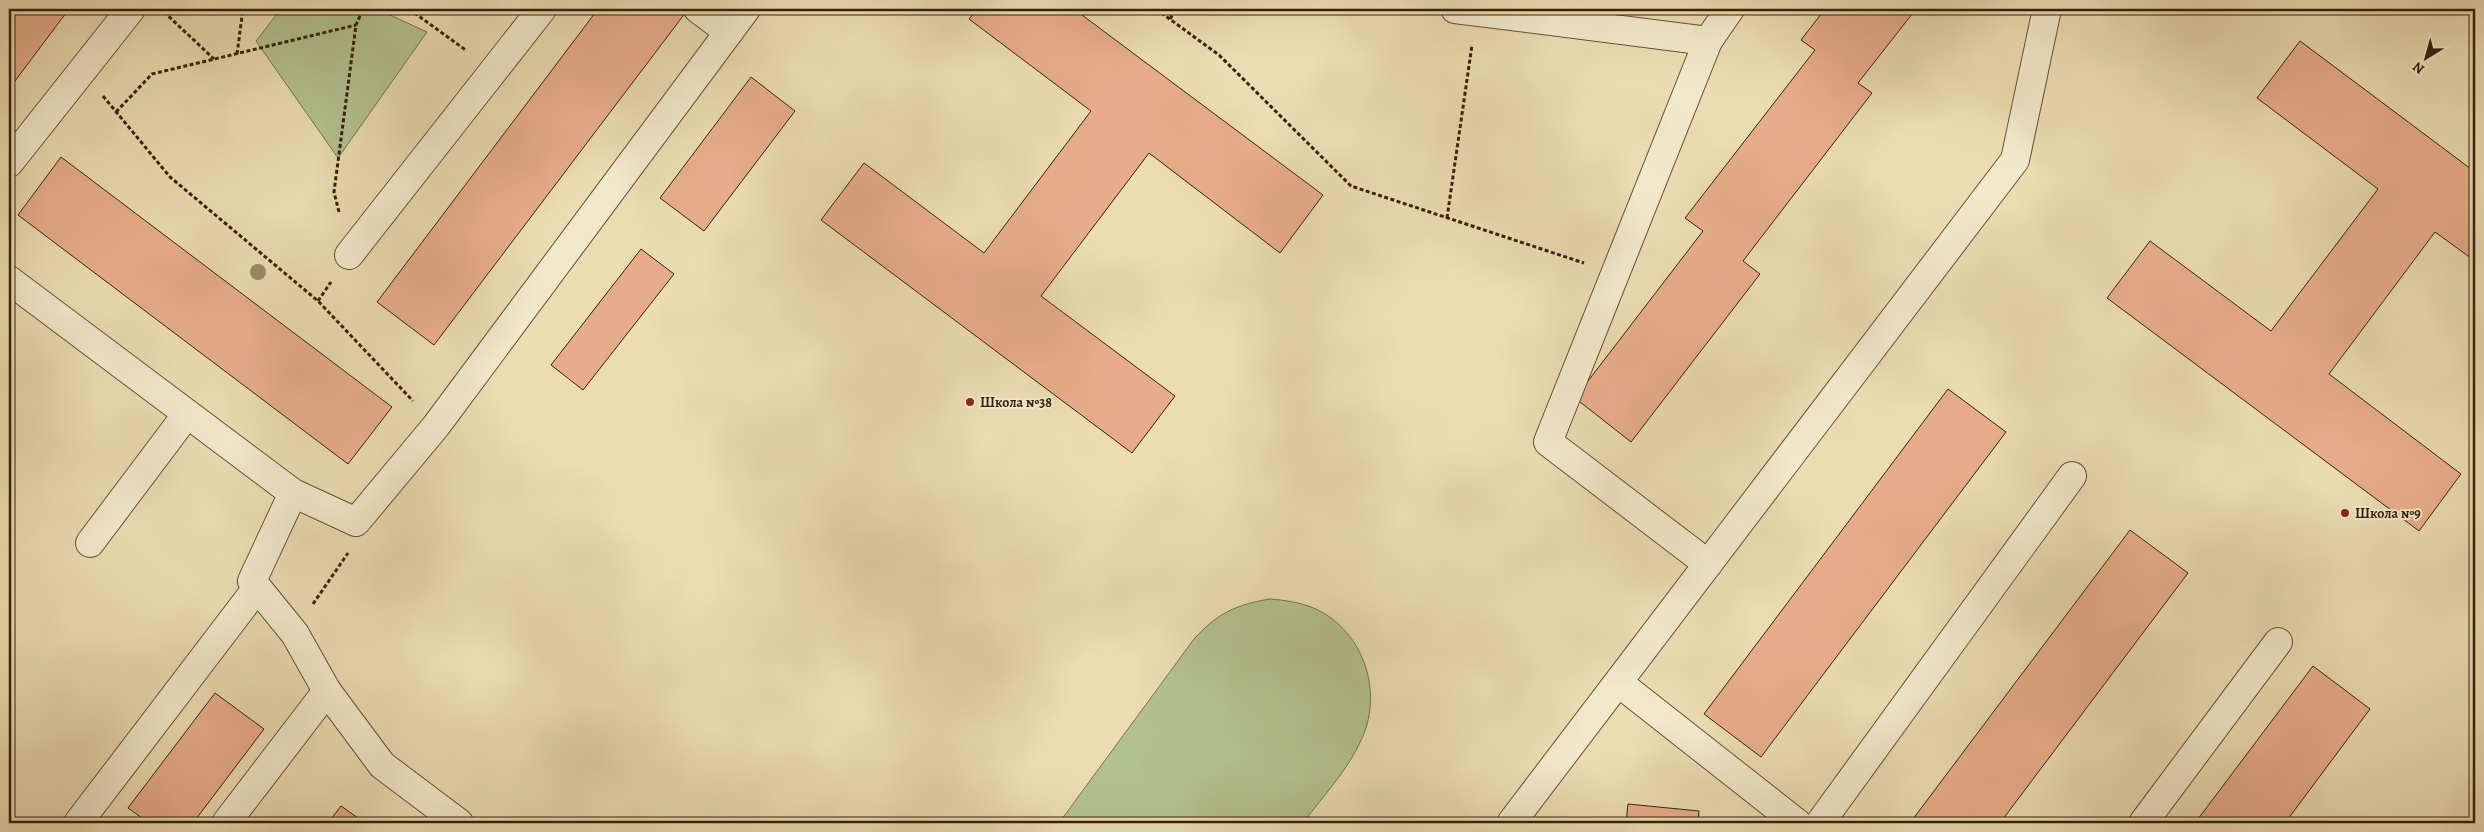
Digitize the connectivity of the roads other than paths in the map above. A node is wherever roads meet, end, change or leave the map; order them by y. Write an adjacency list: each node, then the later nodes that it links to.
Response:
1 (131, 9): 10 (lane)
2 (542, 9): 11 (lane)
3 (698, 9): 8 (lane)
4 (746, 9): 8 (lane)
5 (1730, 9): 9 (lane)
6 (2047, 9): 17 (lane)
7 (1466, 10): 9 (lane)
8 (729, 32): 15 (lane)
9 (1708, 41): 17 (lane)
10 (9, 163)
11 (349, 256)
12 (9, 280): 13 (lane)
13 (187, 414): 15 (lane); 16 (lane)
14 (2072, 476): 28 (lane)
15 (293, 493): 18 (lane)
16 (90, 543)
17 (1708, 564): 20 (lane)
18 (257, 588): 21 (lane); 23 (lane)
19 (2278, 642): 29 (lane)
20 (1619, 683): 22 (lane); 26 (lane)
21 (327, 691): 24 (lane); 25 (lane)
22 (1774, 815): 27 (lane)
23 (78, 823)
24 (226, 823)
25 (459, 823)
26 (1511, 823)
27 (1797, 823)
28 (1820, 823)
29 (2143, 823)

